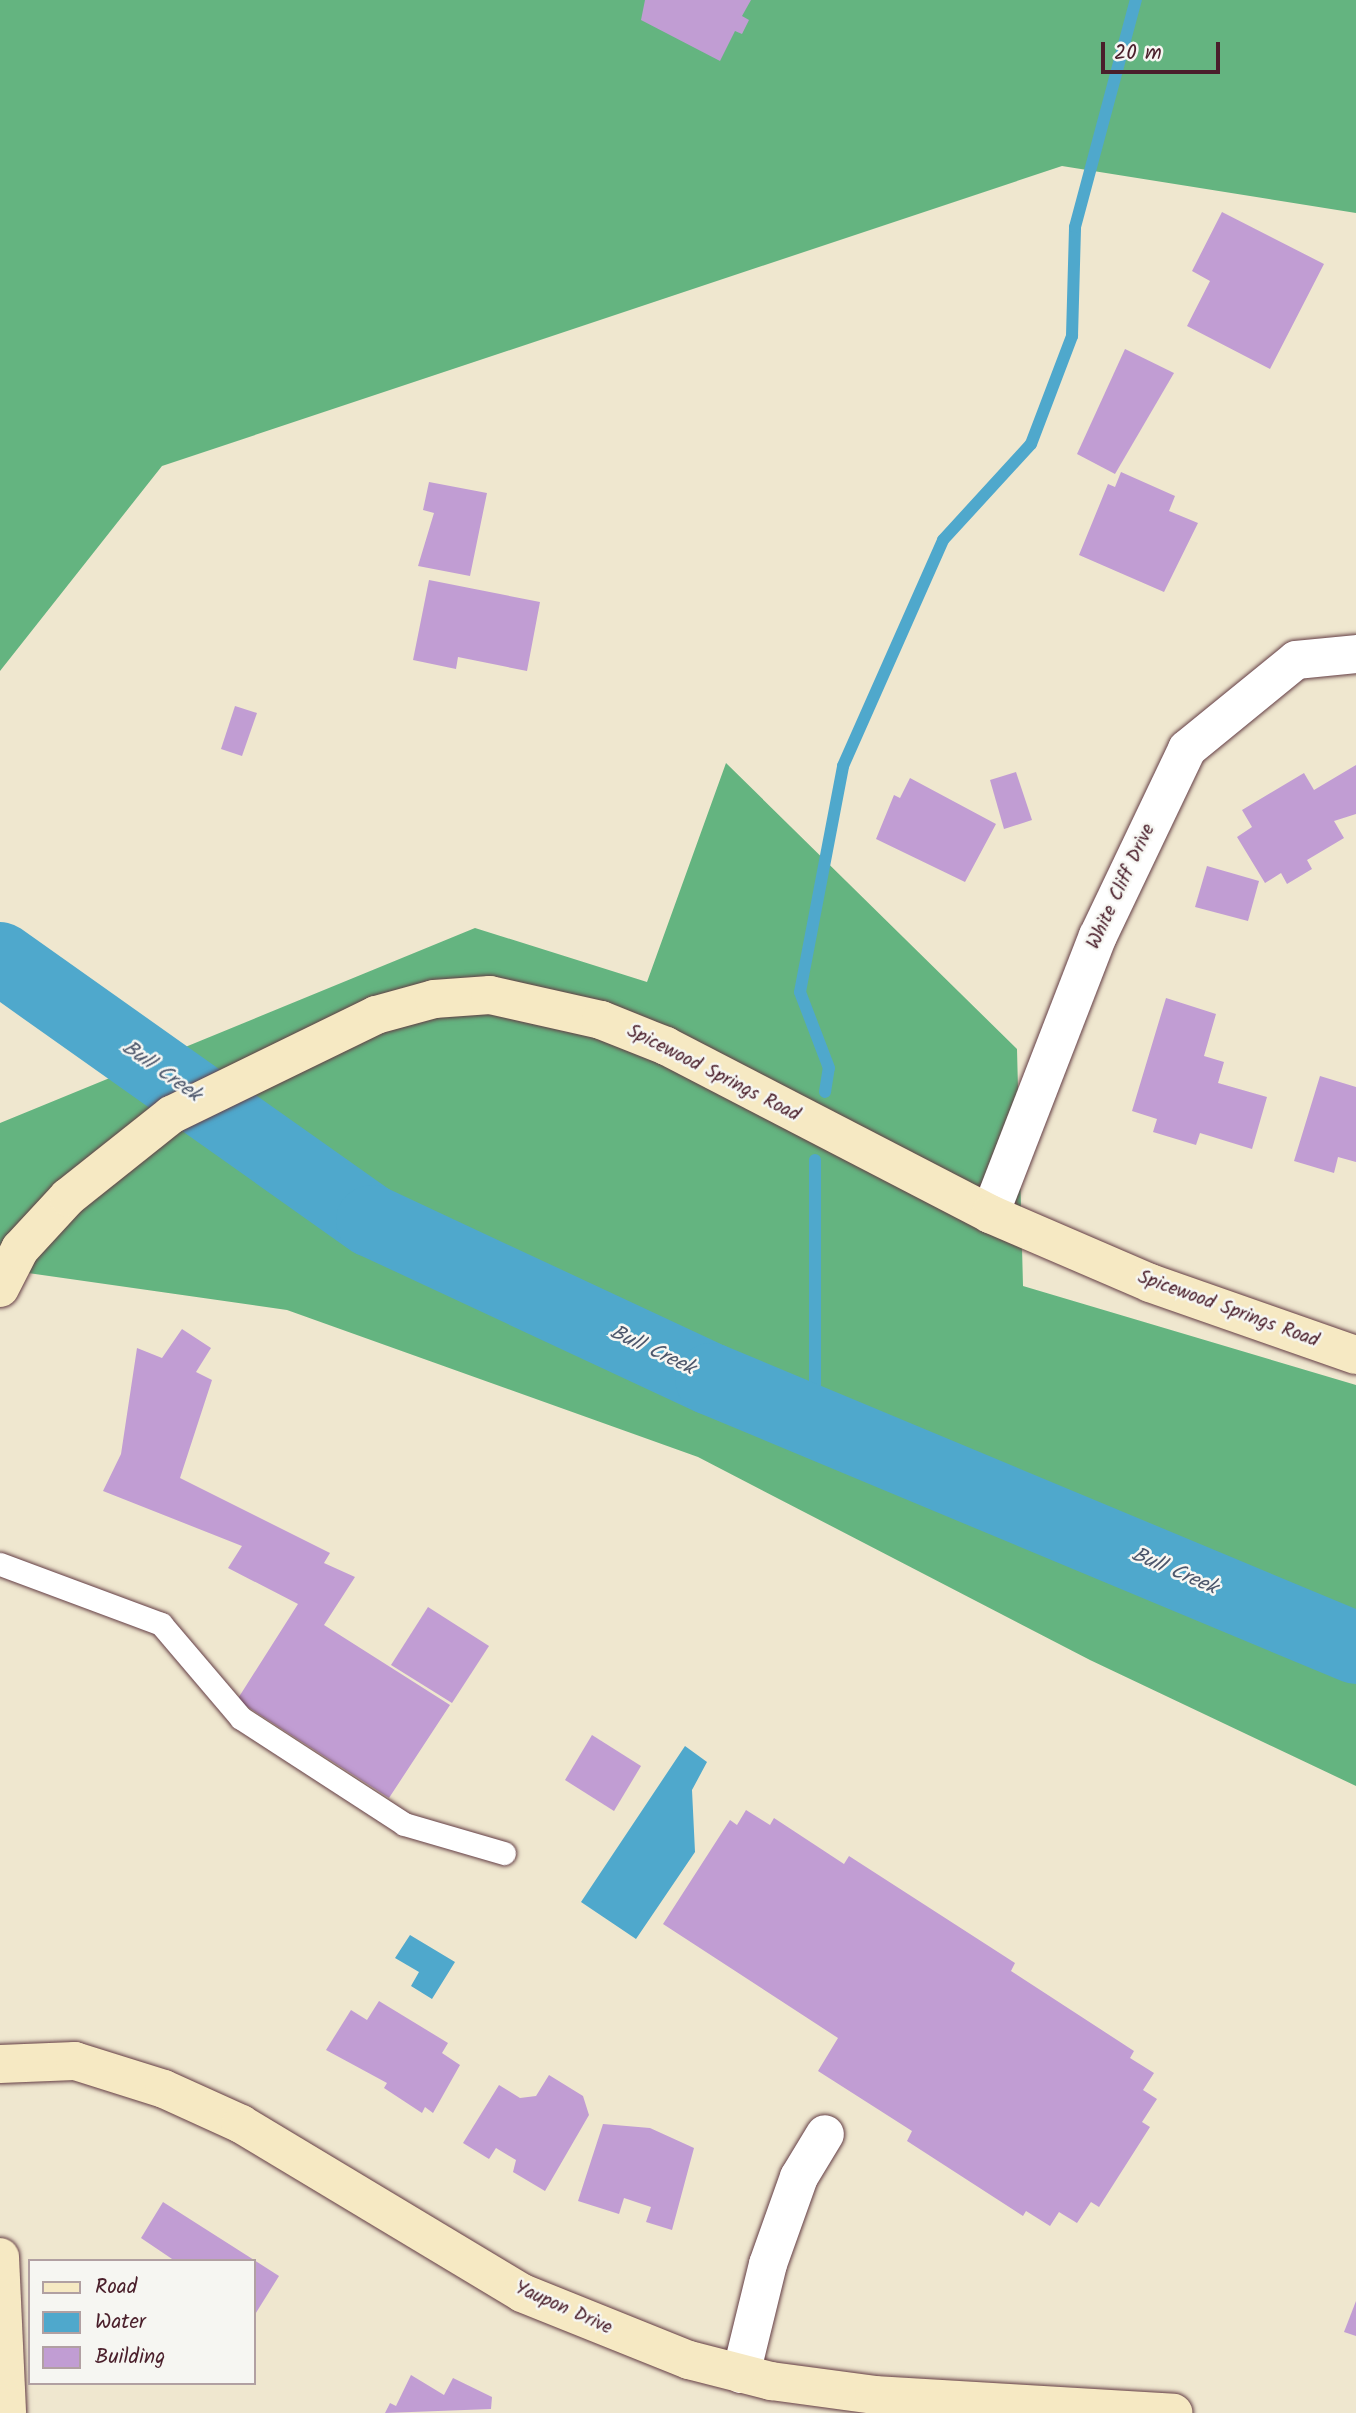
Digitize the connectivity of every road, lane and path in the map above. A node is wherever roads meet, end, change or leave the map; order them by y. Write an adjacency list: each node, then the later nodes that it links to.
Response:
1 (1356, 654): 2 (street, White Cliff Drive)
2 (990, 1214): 3 (main road, Spicewood Springs Road); 4 (main road, Spicewood Springs Road)
3 (0, 1288)
4 (1356, 1355)
5 (0, 1564): 6 (lane)
6 (504, 1853)
7 (0, 2064): 10 (main road, Yaupon Drive)
8 (825, 2134): 10 (street)
9 (0, 2257): 11 (main road)
10 (741, 2374): 12 (main road, Yaupon Drive)
11 (7, 2413)
12 (1173, 2413)

